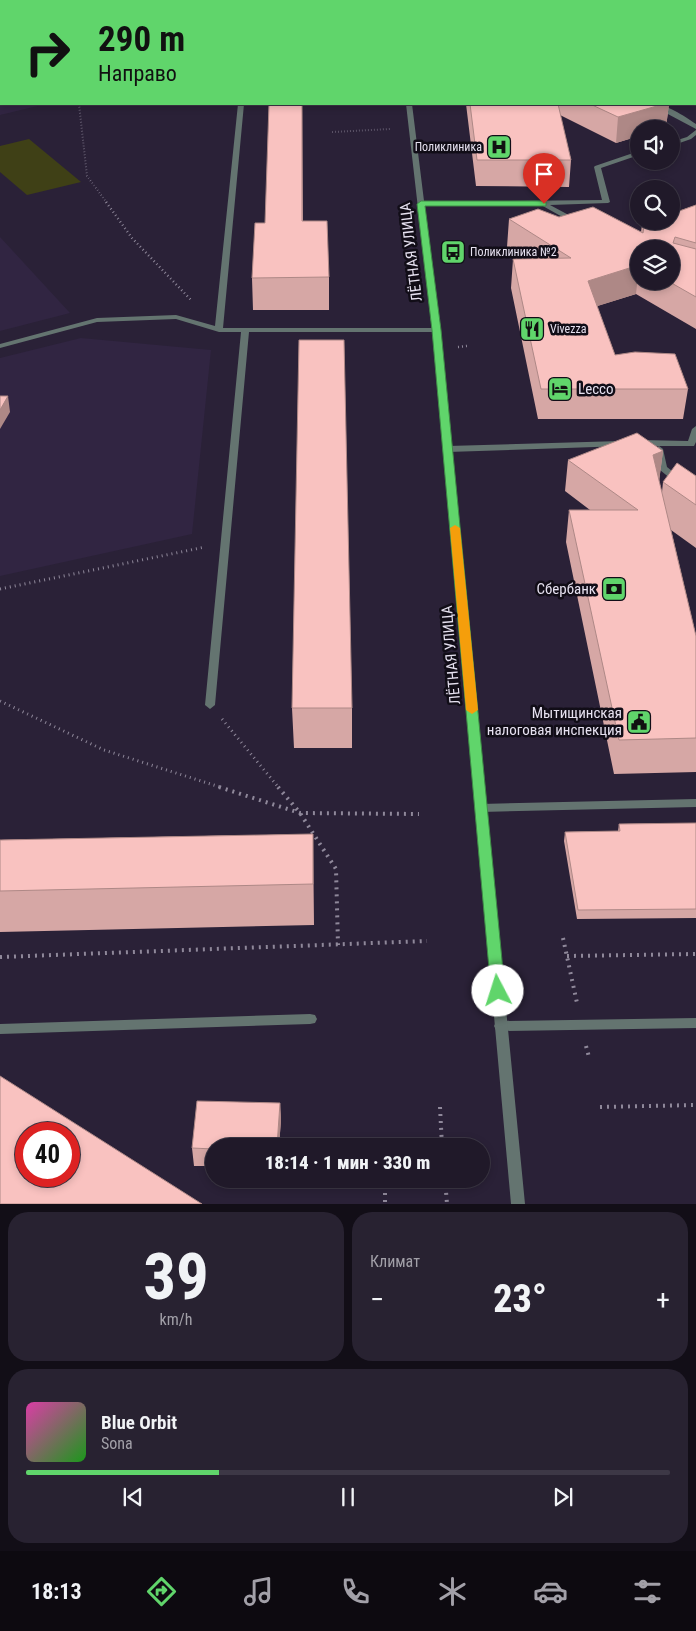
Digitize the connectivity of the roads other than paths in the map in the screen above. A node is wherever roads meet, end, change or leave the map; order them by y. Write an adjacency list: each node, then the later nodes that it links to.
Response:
1 (241, 105): 11 (street)
2 (409, 105): 8 (street, ЛЁТНАЯ УЛИЦА)
3 (654, 105): 4 (street)
4 (696, 127)
5 (696, 132): 6 (street)
6 (680, 141)
7 (630, 156): 9 (street)
8 (421, 204): 9 (street); 13 (street, ЛЁТНАЯ УЛИЦА)
9 (544, 204): 10 (street)
10 (587, 228)
11 (220, 330): 12 (street); 14 (street)
12 (245, 330): 13 (street); 19 (street)
13 (436, 330): 17 (street, ЛЁТНАЯ УЛИЦА)
14 (0, 346)
15 (696, 429): 16 (street)
16 (658, 443): 17 (street); 18 (street)
17 (448, 449): 21 (street, ЛЁТНАЯ УЛИЦА)
18 (696, 495)
19 (210, 705)
20 (696, 803): 21 (street)
21 (481, 808): 24 (street, ЛЁТНАЯ УЛИЦА)
22 (310, 1019): 25 (street)
23 (696, 1023): 24 (street)
24 (501, 1026): 26 (street, ЛЁТНАЯ УЛИЦА)
25 (0, 1029)
26 (518, 1204)

